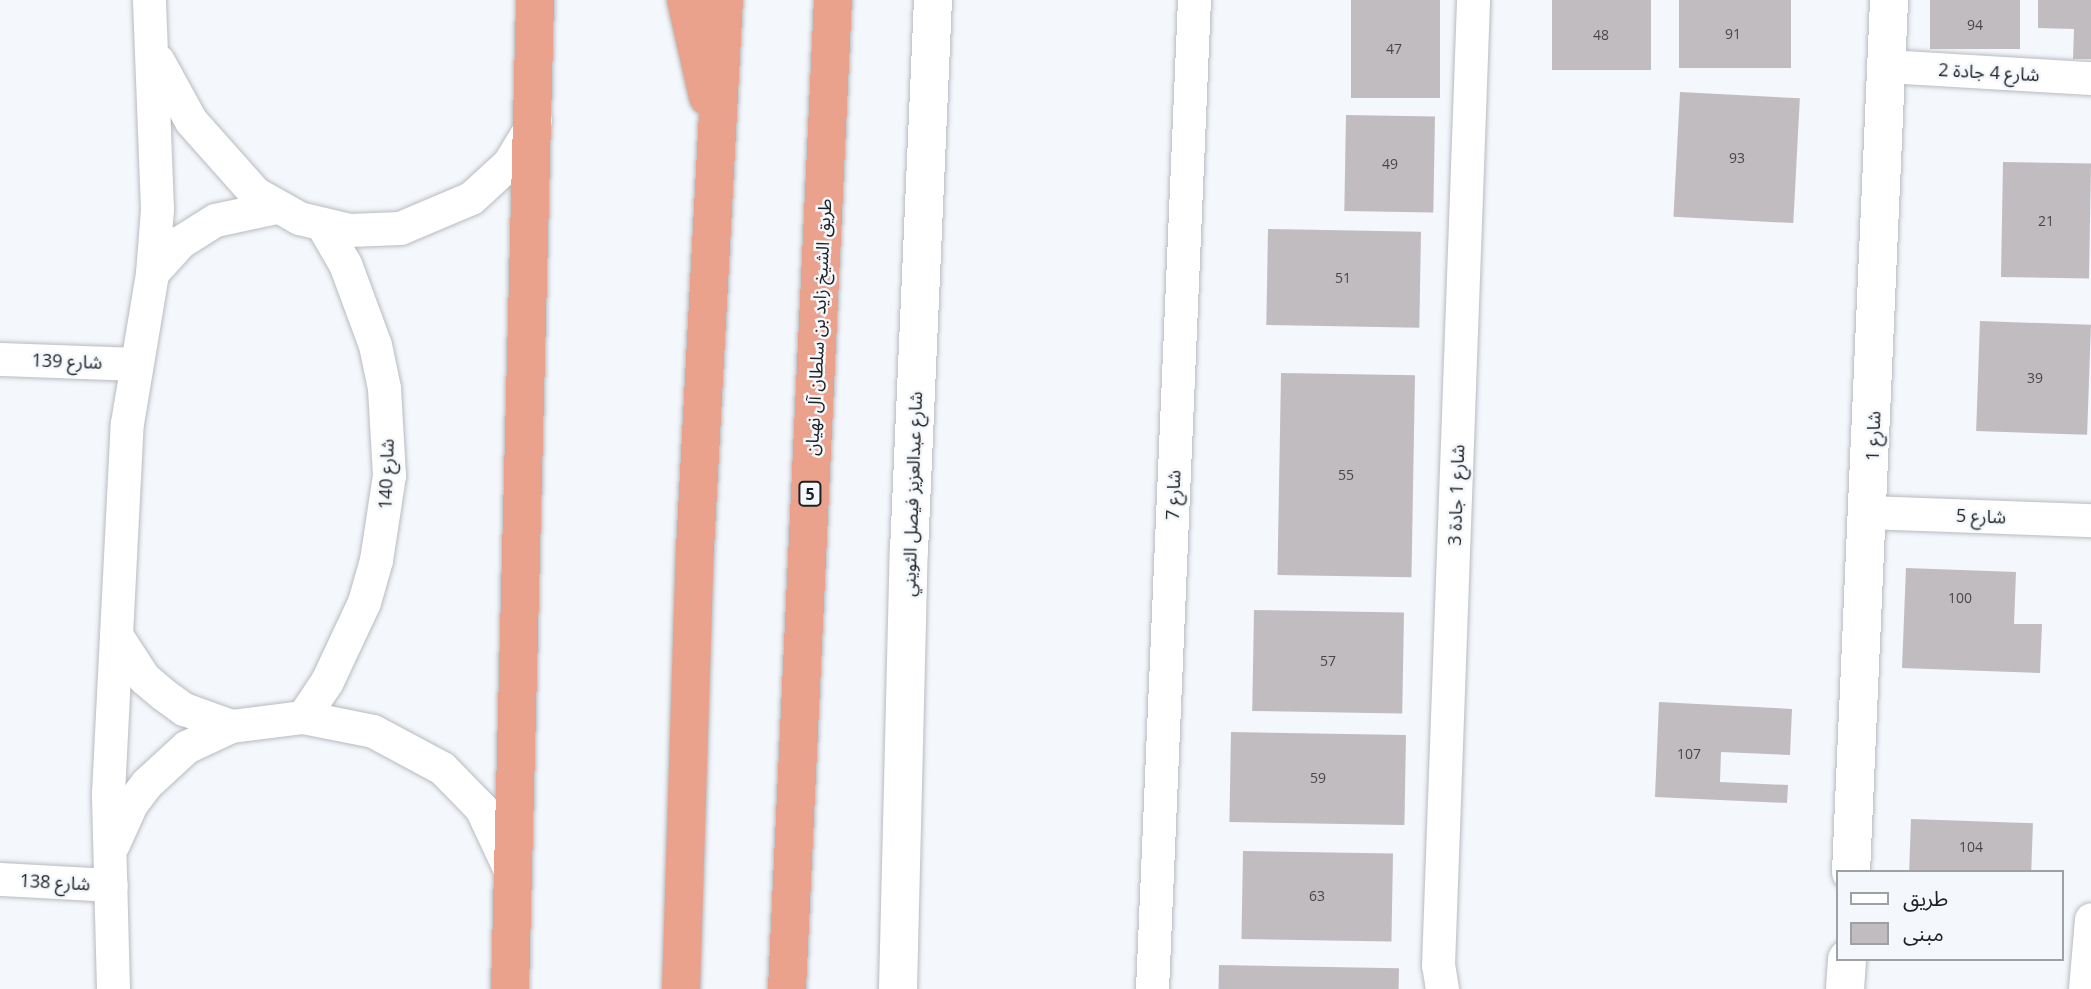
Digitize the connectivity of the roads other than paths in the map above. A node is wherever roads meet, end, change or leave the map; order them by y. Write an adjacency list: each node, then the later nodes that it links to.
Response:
1 (149, 0): 10 (street)
2 (535, 0): 13 (highway)
3 (685, 0): 14 (highway)
4 (724, 0): 14 (highway)
5 (834, 0): 34 (highway, طريق الشيخ زايد بن سلطان آل نهيان / 5)
6 (933, 0): 35 (street, شارع عبدالعزيز فيصل الثويني)
7 (1195, 0): 36 (street, شارع 7)
8 (1473, 0): 37 (street, شارع 1 جادة 3)
9 (1889, 0): 11 (street, شارع 1)
10 (150, 46): 15 (street); 17 (street)
11 (1886, 66): 12 (street, شارع 4 جادة 2); 20 (street, شارع 1)
12 (2091, 78)
13 (535, 119): 16 (street); 28 (highway)
14 (718, 129): 33 (highway)
15 (276, 207): 16 (street); 17 (street)
16 (323, 226): 23 (street, شارع 140)
17 (152, 273): 19 (street)
18 (0, 359): 19 (street, شارع 139)
19 (134, 364): 22 (street)
20 (1870, 512): 21 (street, شارع 5); 26 (street, شارع 1)
21 (2091, 520)
22 (116, 635): 24 (street); 25 (street)
23 (303, 717): 24 (street); 28 (street)
24 (231, 726): 25 (street)
25 (111, 869): 27 (street, شارع 138); 31 (street)
26 (1852, 870)
27 (0, 879)
28 (514, 883): 32 (highway)
29 (2091, 919): 39 (street)
30 (1847, 961): 38 (street)
31 (113, 989)
32 (510, 989)
33 (681, 989)
34 (787, 989)
35 (898, 989)
36 (1152, 989)
37 (1442, 989)
38 (1845, 989)
39 (2085, 989)

